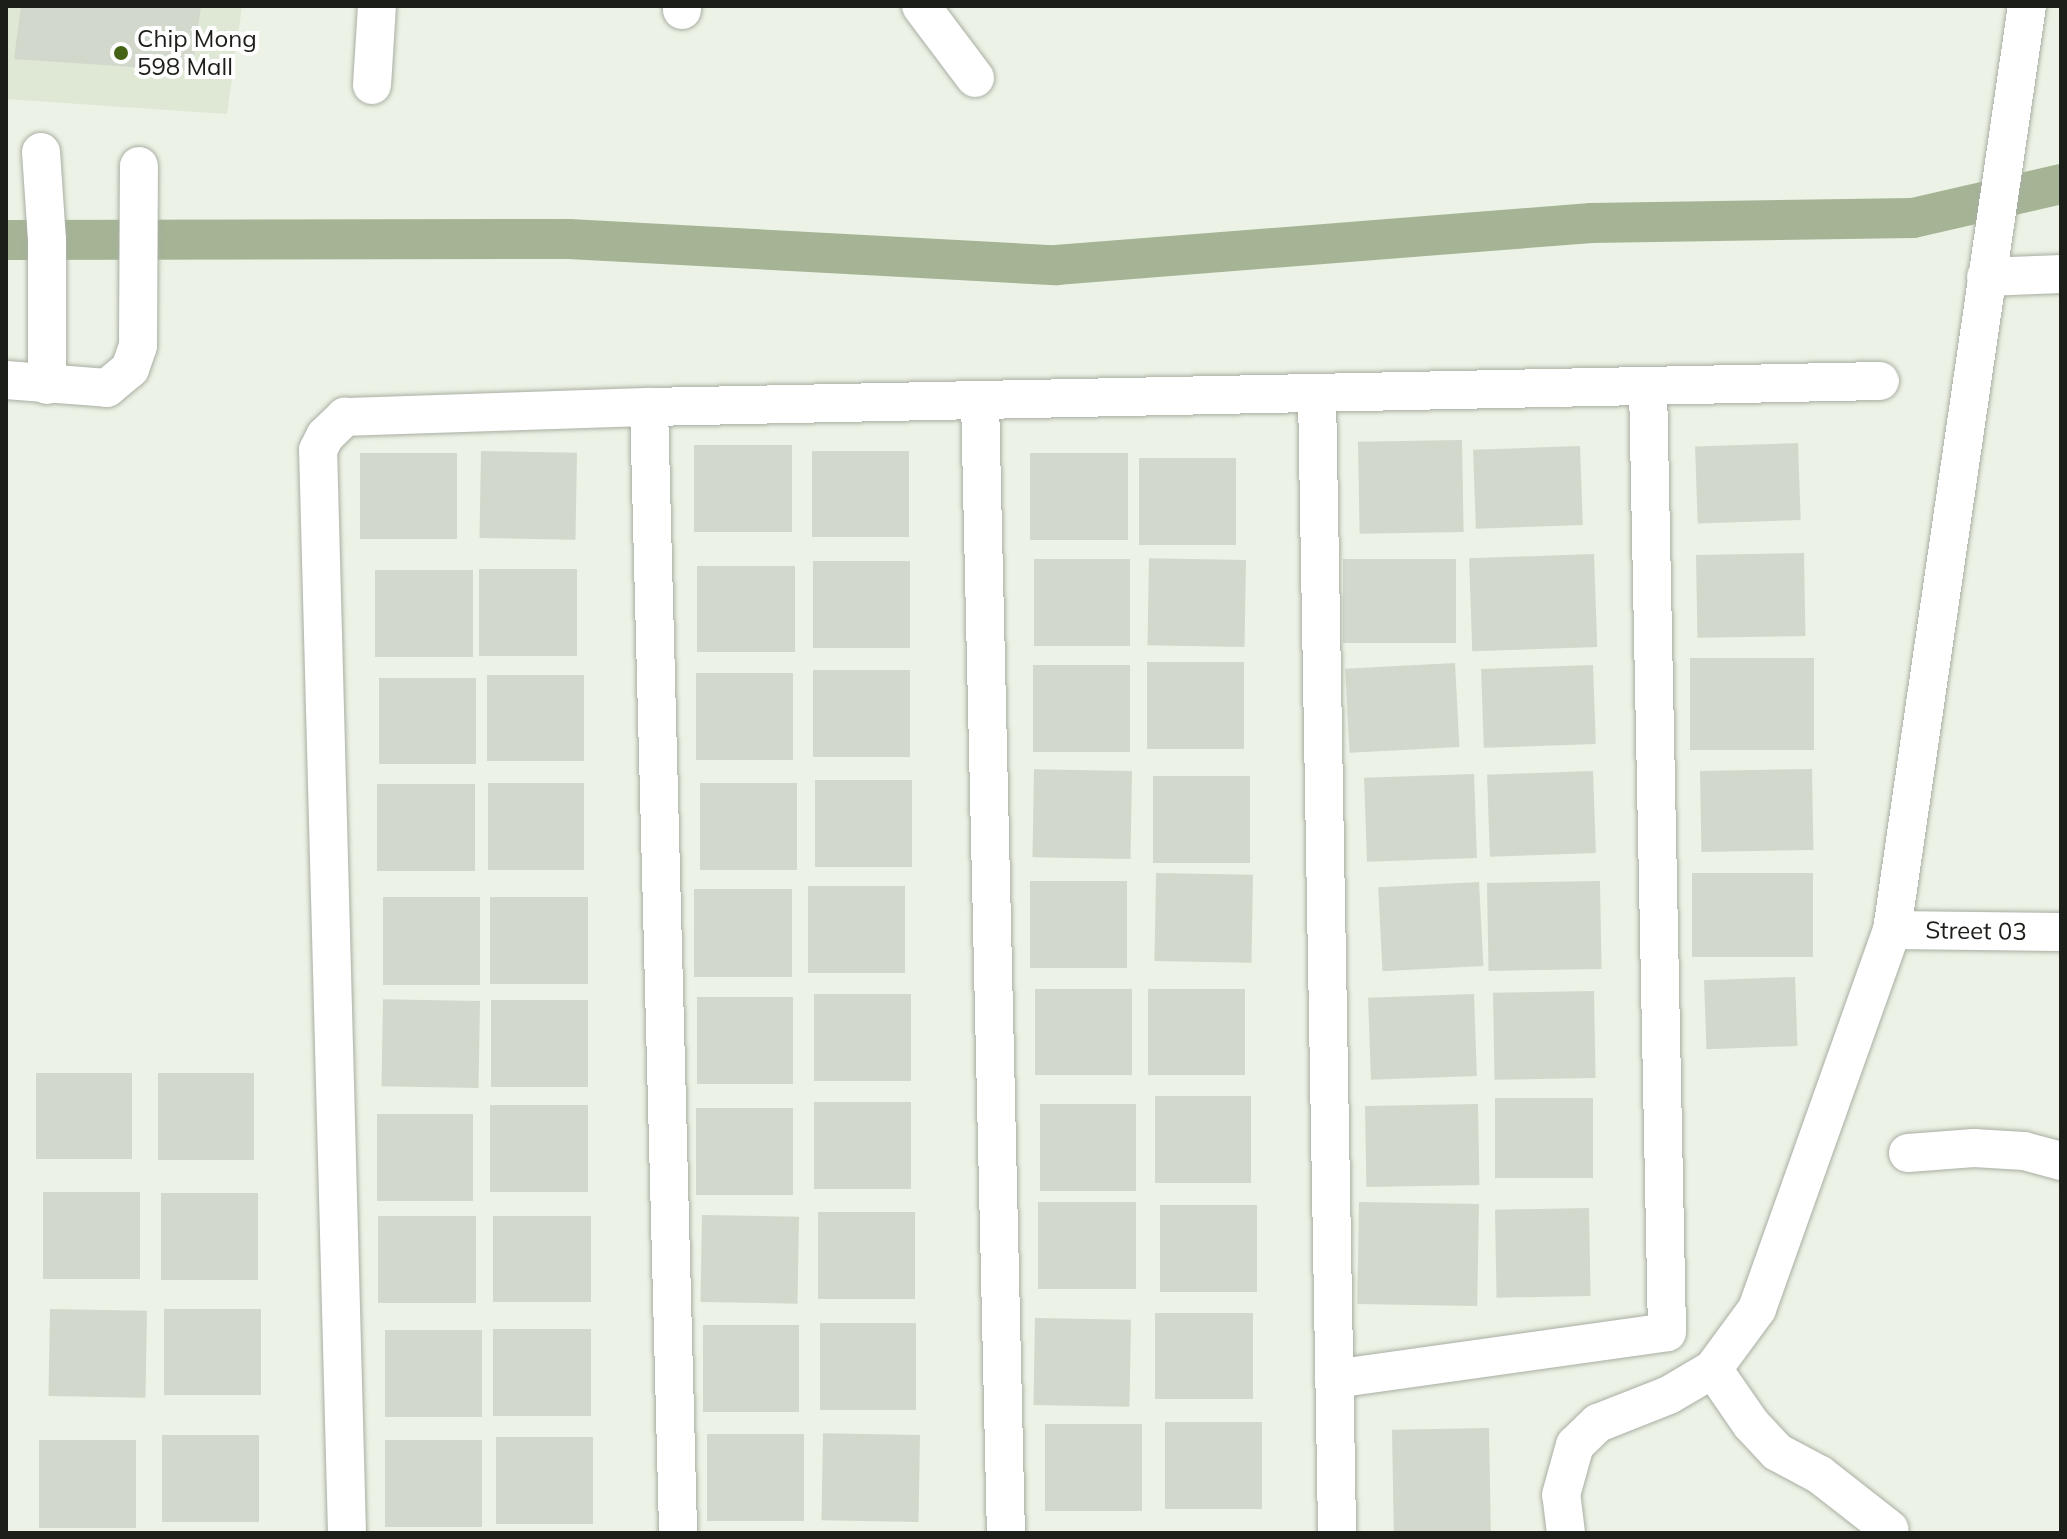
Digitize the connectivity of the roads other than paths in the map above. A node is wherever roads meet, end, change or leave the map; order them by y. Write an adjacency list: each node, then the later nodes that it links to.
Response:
1 (377, 6): 5 (street)
2 (921, 6): 4 (street)
3 (2027, 6): 8 (street)
4 (975, 78)
5 (372, 85)
6 (41, 152): 12 (street)
7 (139, 166): 12 (street)
8 (1987, 263): 9 (street); 17 (street)
9 (2061, 274)
10 (6, 380): 12 (street)
11 (1880, 381): 13 (street)
12 (47, 385)
13 (1648, 387): 14 (street); 22 (street)
14 (1317, 394): 15 (street); 22 (street)
15 (980, 400): 16 (street); 26 (street)
16 (649, 407): 24 (street); 25 (street)
17 (1892, 930): 18 (street, Street 03); 21 (street)
18 (2061, 932)
19 (1908, 1153): 20 (street)
20 (2061, 1161)
21 (1713, 1369): 23 (street); 28 (street)
22 (1334, 1379): 27 (street)
23 (1889, 1529)
24 (347, 1533)
25 (678, 1533)
26 (1006, 1533)
27 (1337, 1533)
28 (1566, 1533)

